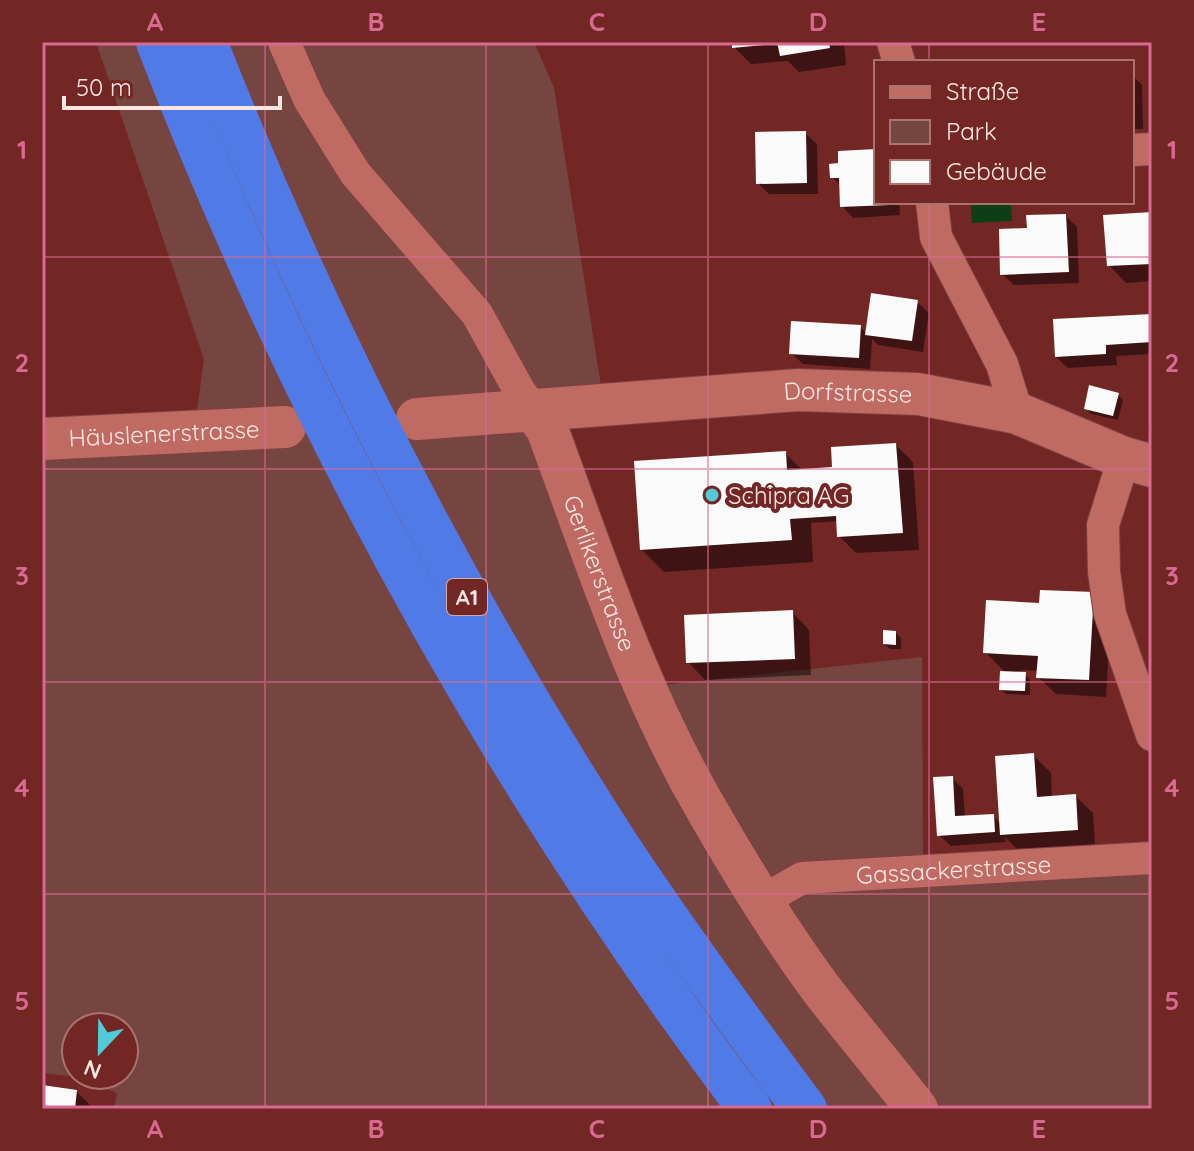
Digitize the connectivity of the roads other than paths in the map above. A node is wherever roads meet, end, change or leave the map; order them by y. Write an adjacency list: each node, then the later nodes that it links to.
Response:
1 (158, 42): 14 (highway, A1)
2 (205, 42): 15 (highway, A1)
3 (284, 42): 5 (street, Gerlikerstrasse)
4 (932, 204): 6 (street)
5 (533, 409): 6 (street, Dorfstrasse); 7 (street); 13 (street, Gerlikerstrasse)
6 (1017, 413): 10 (street, Dorfstrasse)
7 (417, 419)
8 (285, 427): 9 (street, Häuslenerstrasse)
9 (42, 439)
10 (1138, 462): 11 (street)
11 (1152, 735)
12 (1152, 858): 13 (street, Gassackerstrasse)
13 (762, 901): 16 (street, Gerlikerstrasse)
14 (750, 1109)
15 (805, 1109)
16 (917, 1109)

